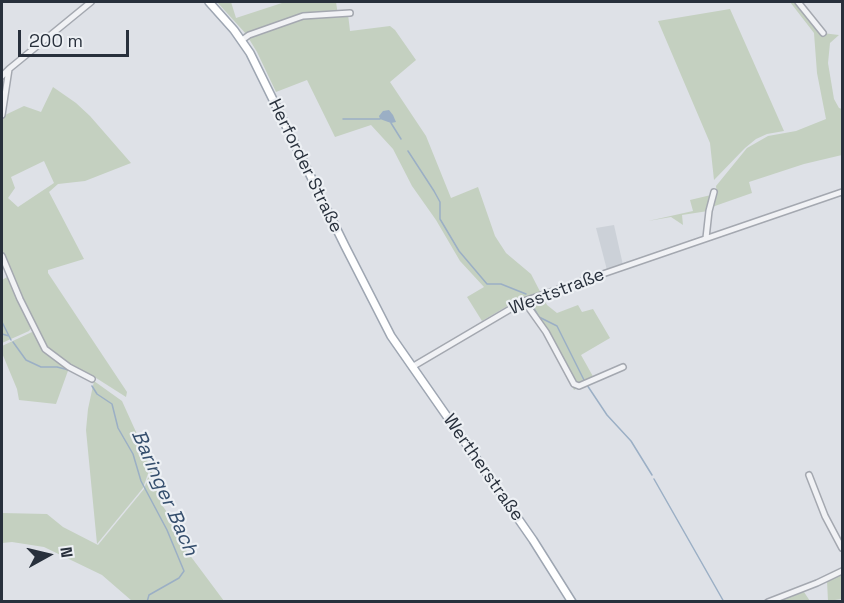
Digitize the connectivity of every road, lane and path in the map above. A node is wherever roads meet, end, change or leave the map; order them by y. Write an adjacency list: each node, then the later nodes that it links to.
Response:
1 (91, 2): 7 (street)
2 (209, 2): 6 (main road, Herforder Straße)
3 (798, 2): 5 (street)
4 (350, 13): 6 (street)
5 (823, 33)
6 (242, 40): 15 (main road, Herforder Straße)
7 (9, 69): 8 (street); 9 (street)
8 (2, 76)
9 (2, 115)
10 (714, 192): 12 (street)
11 (843, 192): 12 (street, Weststraße)
12 (709, 237): 14 (street, Weststraße)
13 (2, 256): 18 (street)
14 (524, 300): 16 (street, Weststraße); 17 (street)
15 (392, 336): 16 (main road, Wertherstraße)
16 (412, 367): 22 (main road, Wertherstraße)
17 (623, 367)
18 (92, 379)
19 (809, 475): 20 (street)
20 (843, 549)
21 (843, 571): 23 (street)
22 (572, 602)
23 (768, 602)

